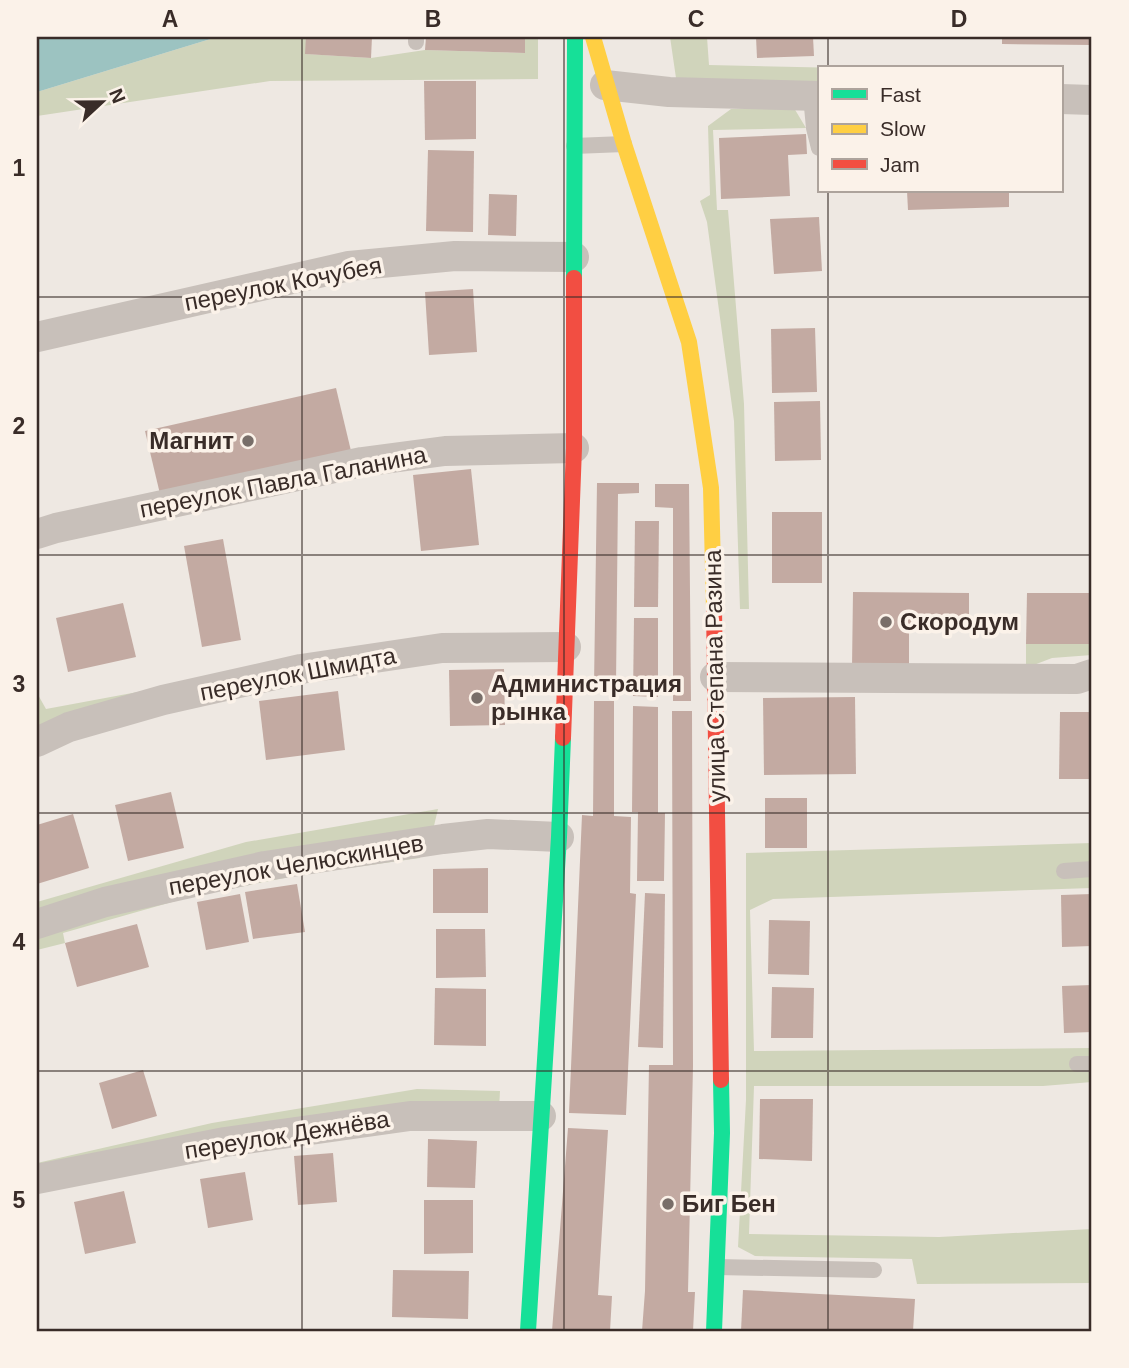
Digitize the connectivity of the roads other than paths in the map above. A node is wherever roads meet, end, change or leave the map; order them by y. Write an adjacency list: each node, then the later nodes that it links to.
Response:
1 (575, 37): 9 (main road)
2 (593, 37): 3 (main road, улица Степана Разина)
3 (606, 85): 4 (street); 7 (main road, улица Степана Разина)
4 (815, 96): 8 (lane)
5 (1062, 99): 6 (street)
6 (1092, 100)
7 (624, 144): 9 (lane); 16 (main road, улица Степана Разина)
8 (818, 144)
9 (575, 146): 10 (main road)
10 (574, 257): 11 (street, переулок Кочубея); 12 (main road)
11 (37, 337)
12 (574, 448): 13 (street, переулок Павла Галанина); 14 (main road)
13 (37, 534)
14 (566, 647): 17 (street, переулок Шмидта); 18 (main road)
15 (1092, 674): 16 (street)
16 (715, 677): 24 (main road, улица Степана Разина)
17 (37, 742)
18 (559, 837): 21 (street, переулок Челюскинцев); 22 (main road)
19 (1092, 869): 20 (lane)
20 (1064, 871)
21 (37, 924)
22 (541, 1116): 23 (street, переулок Дежнёва); 26 (main road)
23 (37, 1179)
24 (717, 1266): 25 (lane); 27 (main road, улица Степана Разина)
25 (874, 1270)
26 (528, 1331)
27 (714, 1331)

